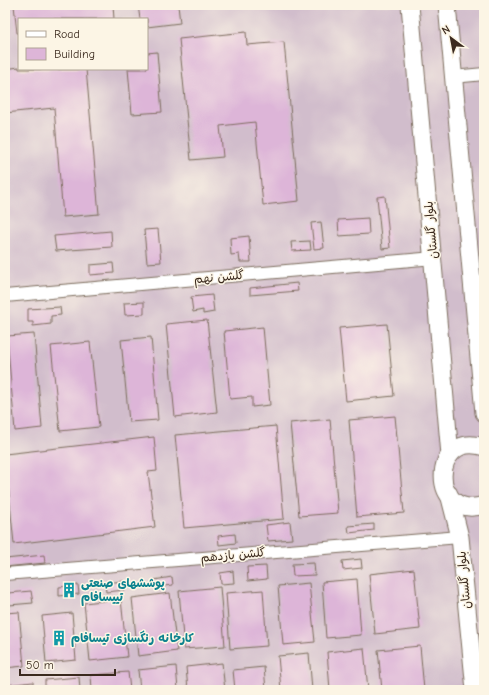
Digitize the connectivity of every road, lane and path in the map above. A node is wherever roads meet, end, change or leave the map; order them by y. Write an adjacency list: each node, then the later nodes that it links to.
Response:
1 (410, 5): 5 (street, بلوار گلستان)
2 (447, 5): 4 (street)
3 (484, 74): 4 (street)
4 (453, 77): 7 (street)
5 (434, 258): 6 (street, گلشن نهم); 9 (street, بلوار گلستان)
6 (5, 296)
7 (484, 413)
8 (484, 447): 9 (street)
9 (450, 455): 10 (street, بلوار گلستان)
10 (448, 494): 11 (street); 12 (street, بلوار گلستان)
11 (484, 504)
12 (460, 537): 13 (street, گلشن یازدهم); 14 (street, بلوار گلستان)
13 (5, 574)
14 (475, 690)

